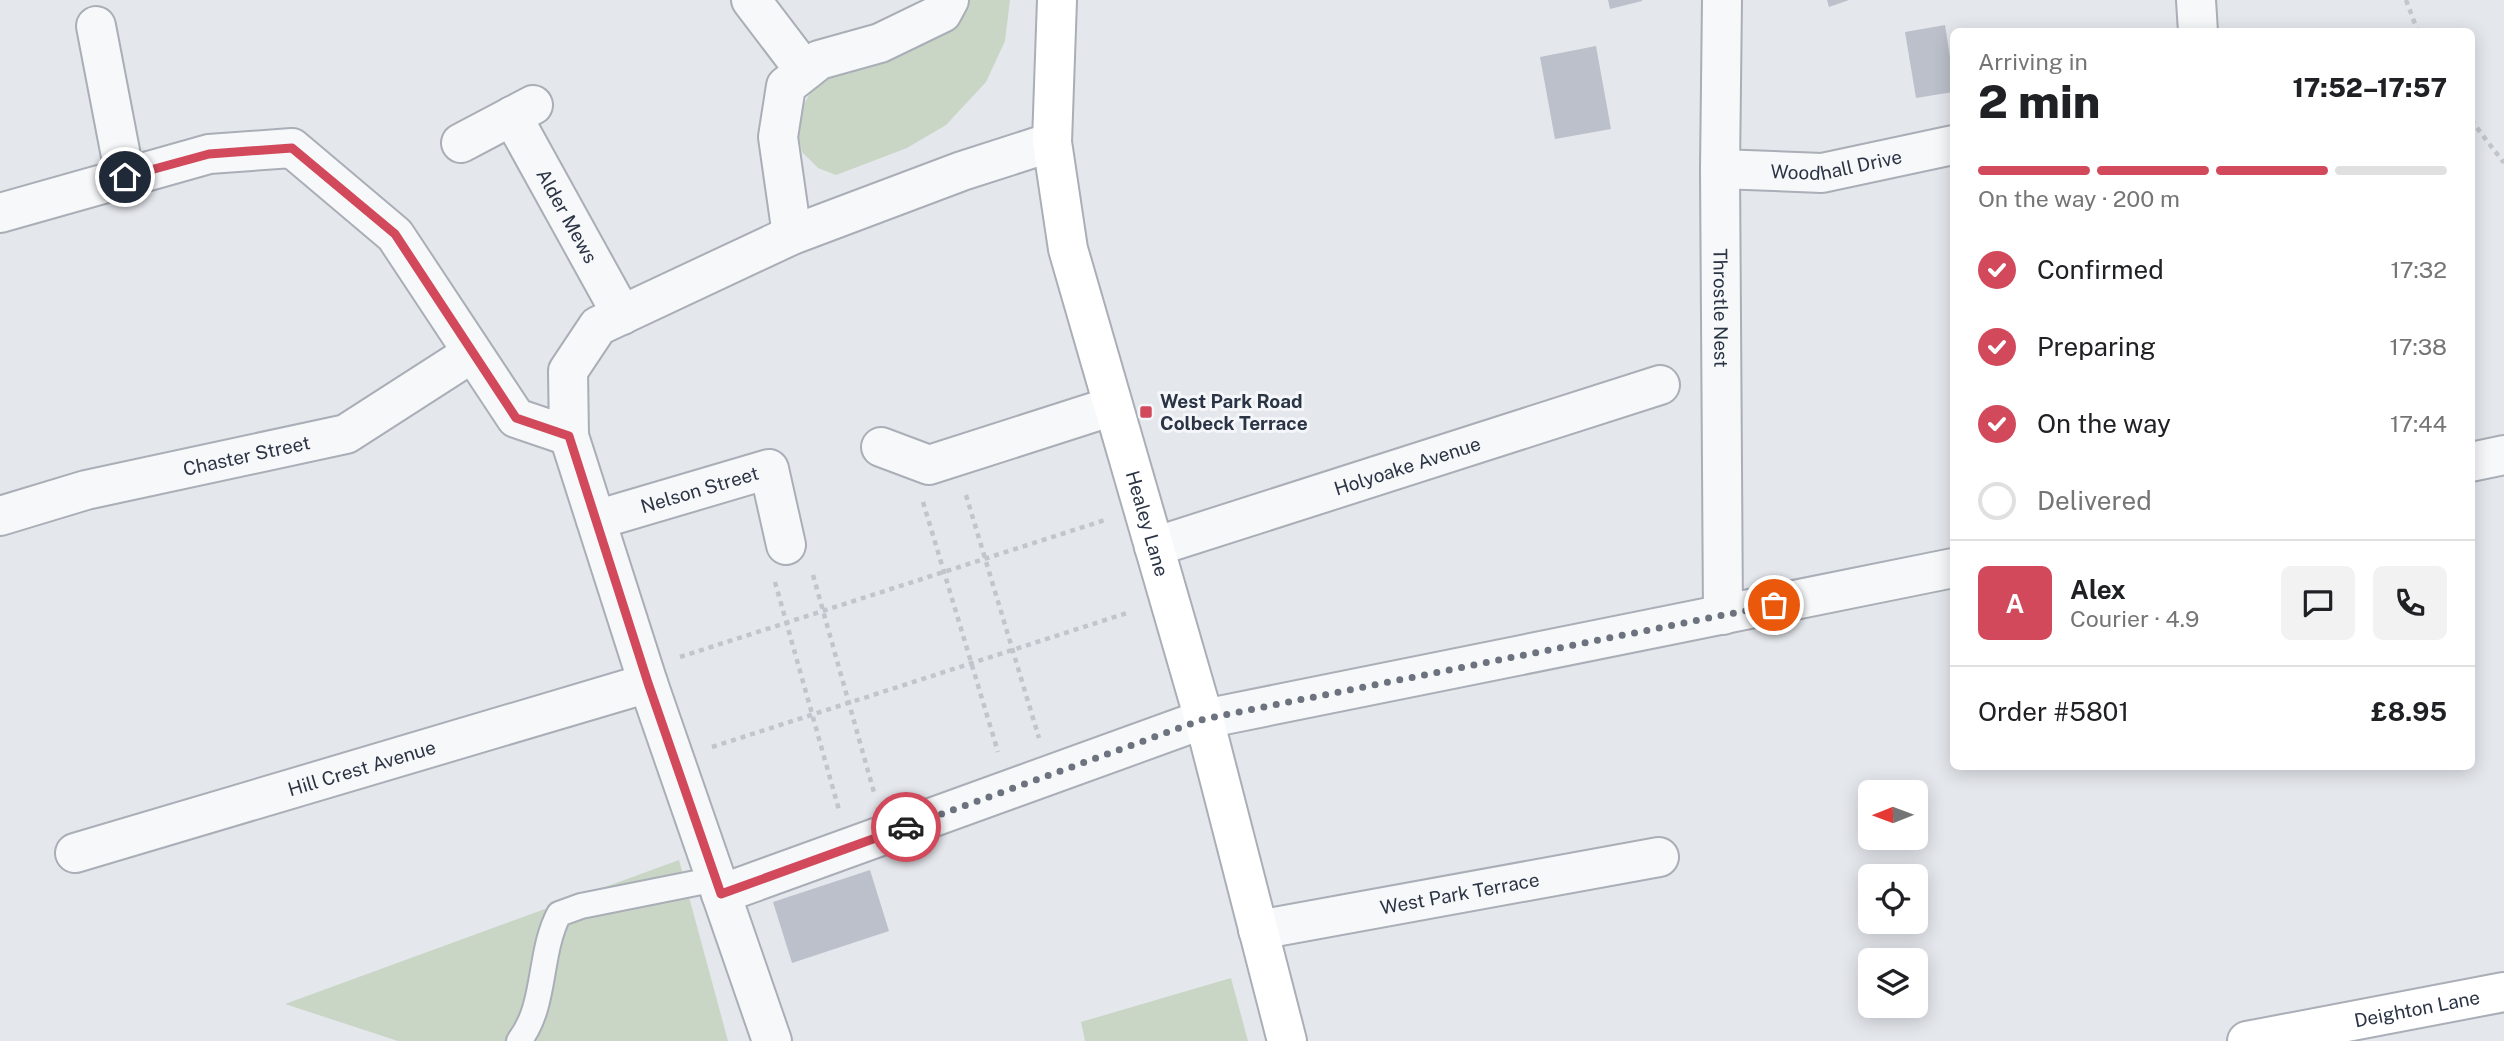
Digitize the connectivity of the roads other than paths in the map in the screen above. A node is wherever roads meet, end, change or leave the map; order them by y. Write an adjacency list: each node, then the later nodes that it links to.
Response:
1 (751, 0): 8 (street)
2 (949, 0): 8 (street)
3 (1057, 0): 9 (main road, Healey Lane)
4 (1722, 0): 12 (street, Throstle Nest)
5 (2196, 0): 7 (street)
6 (96, 26): 13 (street)
7 (2198, 28)
8 (805, 71): 15 (street)
9 (1052, 142): 15 (street); 19 (main road, Healey Lane)
10 (461, 143): 16 (street, Alder Mews)
11 (1950, 146): 12 (street, Woodhall Drive)
12 (1720, 169): 29 (street, Throstle Nest)
13 (125, 177): 14 (street); 17 (street)
14 (0, 213)
15 (792, 234): 16 (street)
16 (622, 314): 20 (street)
17 (472, 353): 20 (street); 24 (street, Chaster Street)
18 (1660, 385): 27 (street, Holyoake Avenue)
19 (1113, 406): 21 (street); 27 (main road, Healey Lane)
20 (569, 436): 25 (street)
21 (881, 447)
22 (2504, 455): 23 (street)
23 (2475, 461)
24 (0, 516)
25 (596, 520): 26 (street, Nelson Street); 30 (street)
26 (786, 545)
27 (1154, 547): 31 (main road, Healey Lane)
28 (1950, 569): 29 (street)
29 (1723, 615): 31 (street)
30 (646, 676): 32 (street, Hill Crest Avenue); 34 (street)
31 (1204, 719): 34 (street); 35 (main road, Healey Lane)
32 (75, 853)
33 (1659, 858): 35 (street, West Park Terrace)
34 (719, 886): 37 (lane); 38 (street)
35 (1258, 930): 39 (main road, Healey Lane)
36 (2504, 992): 40 (main road, Deighton Lane)
37 (519, 1041)
38 (772, 1041)
39 (1287, 1041)
40 (2247, 1041)

